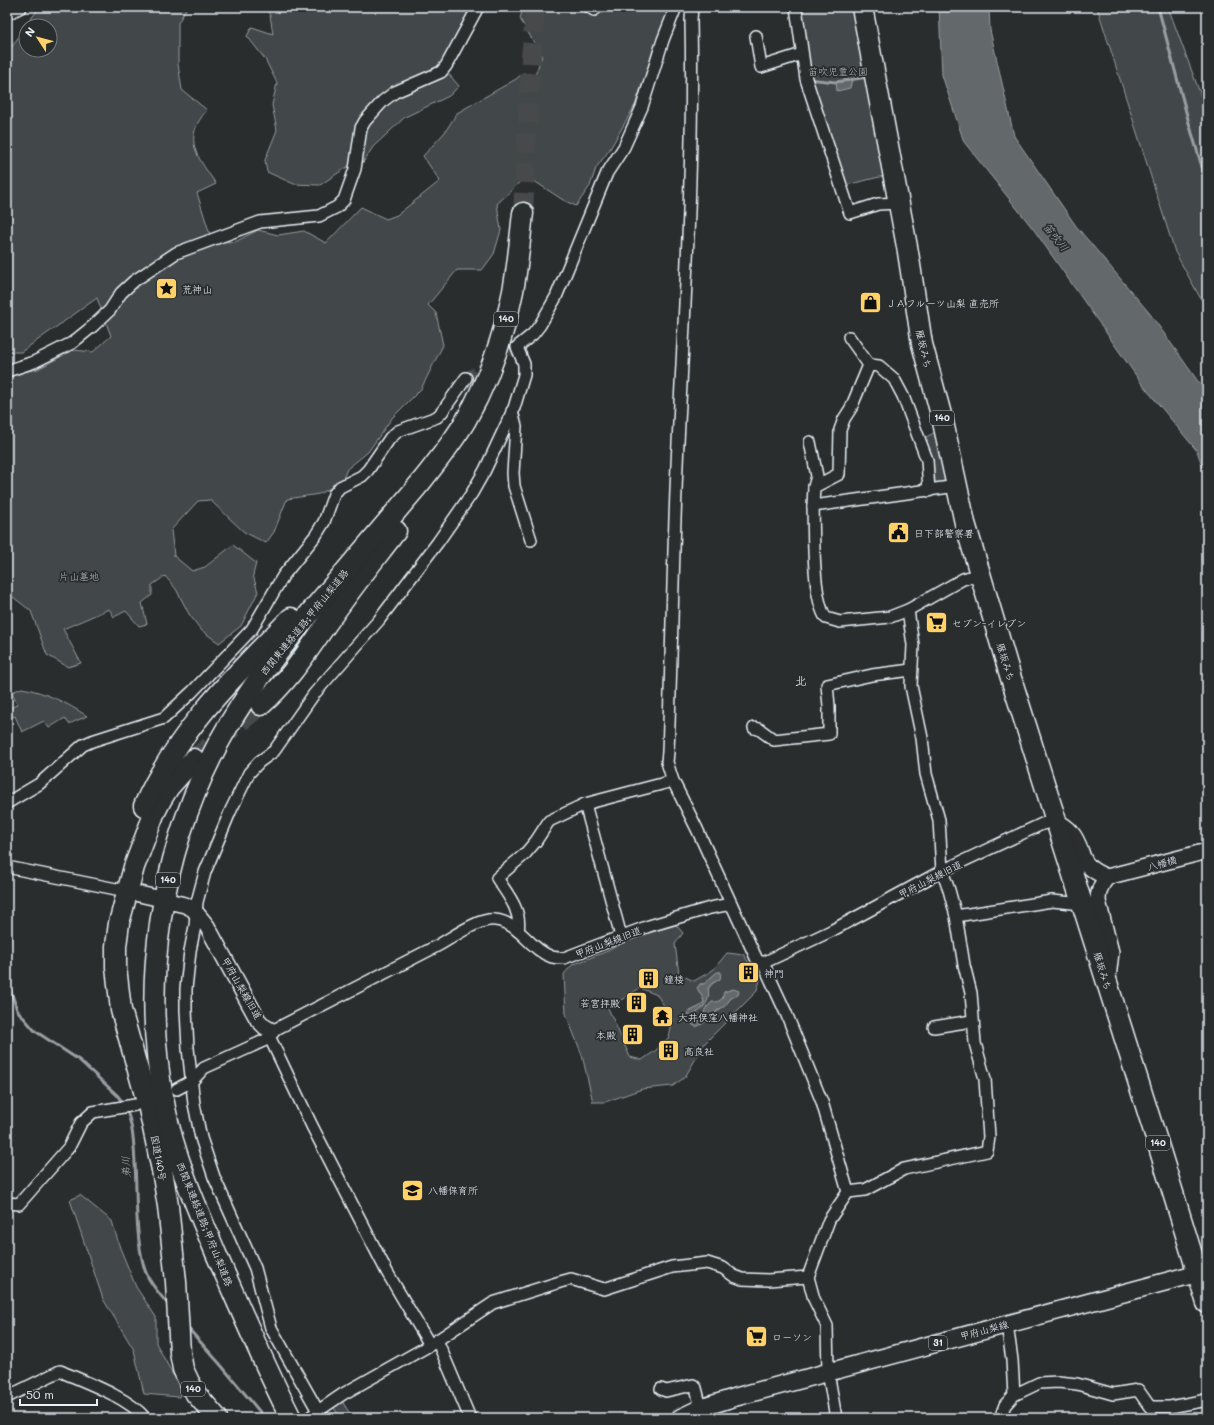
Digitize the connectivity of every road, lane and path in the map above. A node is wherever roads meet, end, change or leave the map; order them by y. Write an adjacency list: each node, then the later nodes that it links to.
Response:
1 (21, 7): 9 (street)
2 (478, 7): 16 (street)
3 (589, 7): 4 (street)
4 (598, 7)
5 (676, 7): 18 (street)
6 (692, 7): 33 (street)
7 (796, 7): 11 (street)
8 (862, 7): 12 (highway, 雁坂みち / 140)
9 (7, 14)
10 (756, 36): 11 (street)
11 (802, 54): 12 (street)
12 (900, 203): 22 (highway, 雁坂みち / 140)
13 (523, 213): 19 (highway, 西関東連絡道路;甲府山梨道路 / 140)
14 (849, 337): 15 (street)
15 (869, 365): 23 (street); 24 (street)
16 (7, 371)
17 (466, 378): 34 (street)
18 (512, 411): 26 (street); 46 (street)
19 (466, 419): 21 (highway, 西関東連絡道路;甲府山梨道路 / 140); 30 (highway)
20 (810, 442): 23 (street)
21 (440, 457): 41 (highway); 71 (highway, 西関東連絡道路;甲府山梨道路 / 140)
22 (957, 486): 24 (street); 27 (highway, 雁坂みち / 140)
23 (814, 487): 25 (street)
24 (929, 491): 25 (street)
25 (813, 506): 28 (street)
26 (531, 540)
27 (980, 574): 28 (street); 36 (highway, 雁坂みち / 140)
28 (908, 610): 29 (street)
29 (911, 670): 31 (street); 39 (street)
30 (261, 705)
31 (754, 728)
32 (194, 759): 41 (highway)
33 (673, 781): 35 (street); 44 (street)
34 (7, 803)
35 (585, 804): 48 (street); 49 (street)
36 (1056, 821): 39 (street, 甲府山梨線旧道); 40 (main road); 45 (highway, 雁坂みち / 140)
37 (1207, 851): 40 (main road, 八幡橋)
38 (7, 867): 41 (street)
39 (942, 871): 47 (street); 50 (street, 甲府山梨線旧道)
40 (1112, 876): 51 (main road)
41 (126, 891): 42 (main road); 74 (highway, 国道140号 / 140)
42 (157, 898)
43 (172, 902): 46 (main road, 甲府山梨線旧道)
44 (731, 904): 49 (street, 甲府山梨線旧道); 50 (street)
45 (1083, 904): 47 (street); 51 (highway, 雁坂みち / 140)
46 (196, 912): 54 (main road, 甲府山梨線旧道); 55 (street)
47 (956, 916): 52 (street)
48 (518, 931): 49 (street, 甲府山梨線旧道); 54 (street, 甲府山梨線旧道)
49 (621, 936)
50 (763, 963): 58 (street)
51 (1107, 983): 60 (highway, 雁坂みち / 140)
52 (972, 1022): 53 (street); 58 (street)
53 (934, 1027)
54 (271, 1034): 55 (street); 64 (street)
55 (192, 1082): 56 (street); 72 (street)
56 (177, 1089)
57 (135, 1105): 59 (street)
58 (848, 1192): 61 (street)
59 (7, 1203)
60 (1198, 1274): 62 (highway, 雁坂みち / 140); 63 (main road, 甲府山梨線 / 31)
61 (808, 1277): 64 (street); 65 (street)
62 (1207, 1303)
63 (1007, 1324): 65 (main road, 甲府山梨線 / 31); 67 (street)
64 (433, 1343): 72 (street); 75 (street)
65 (828, 1372): 70 (main road, 甲府山梨線 / 31); 77 (street)
66 (661, 1389): 70 (street)
67 (1014, 1395): 69 (street); 78 (street)
68 (7, 1397): 73 (street)
69 (1207, 1400)
70 (701, 1408): 76 (main road, 甲府山梨線 / 31)
71 (288, 1413)
72 (314, 1414)
73 (145, 1418)
74 (218, 1418)
75 (470, 1418)
76 (680, 1418)
77 (836, 1418)
78 (1000, 1418)

